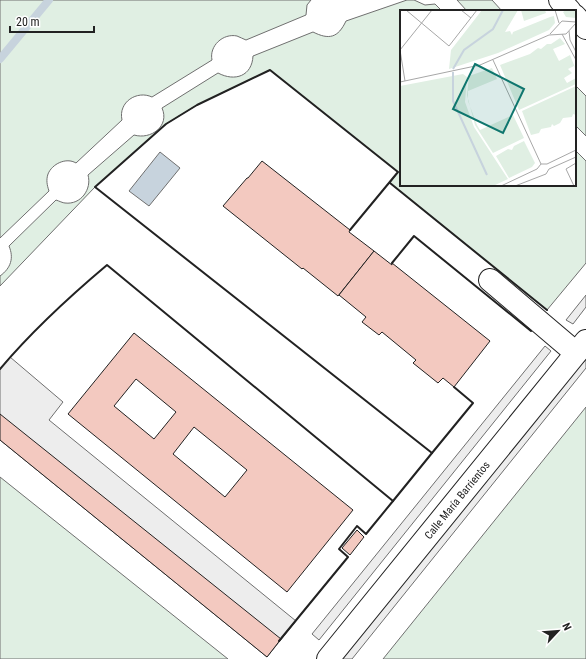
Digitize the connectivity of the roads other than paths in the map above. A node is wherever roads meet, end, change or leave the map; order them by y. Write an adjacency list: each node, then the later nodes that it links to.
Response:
1 (560, 0): 2 (street)
2 (569, 10)
3 (576, 17): 4 (street)
4 (586, 28)
5 (490, 280): 6 (street)
6 (581, 347): 7 (street, Calle María Barrientos)
7 (328, 659)

